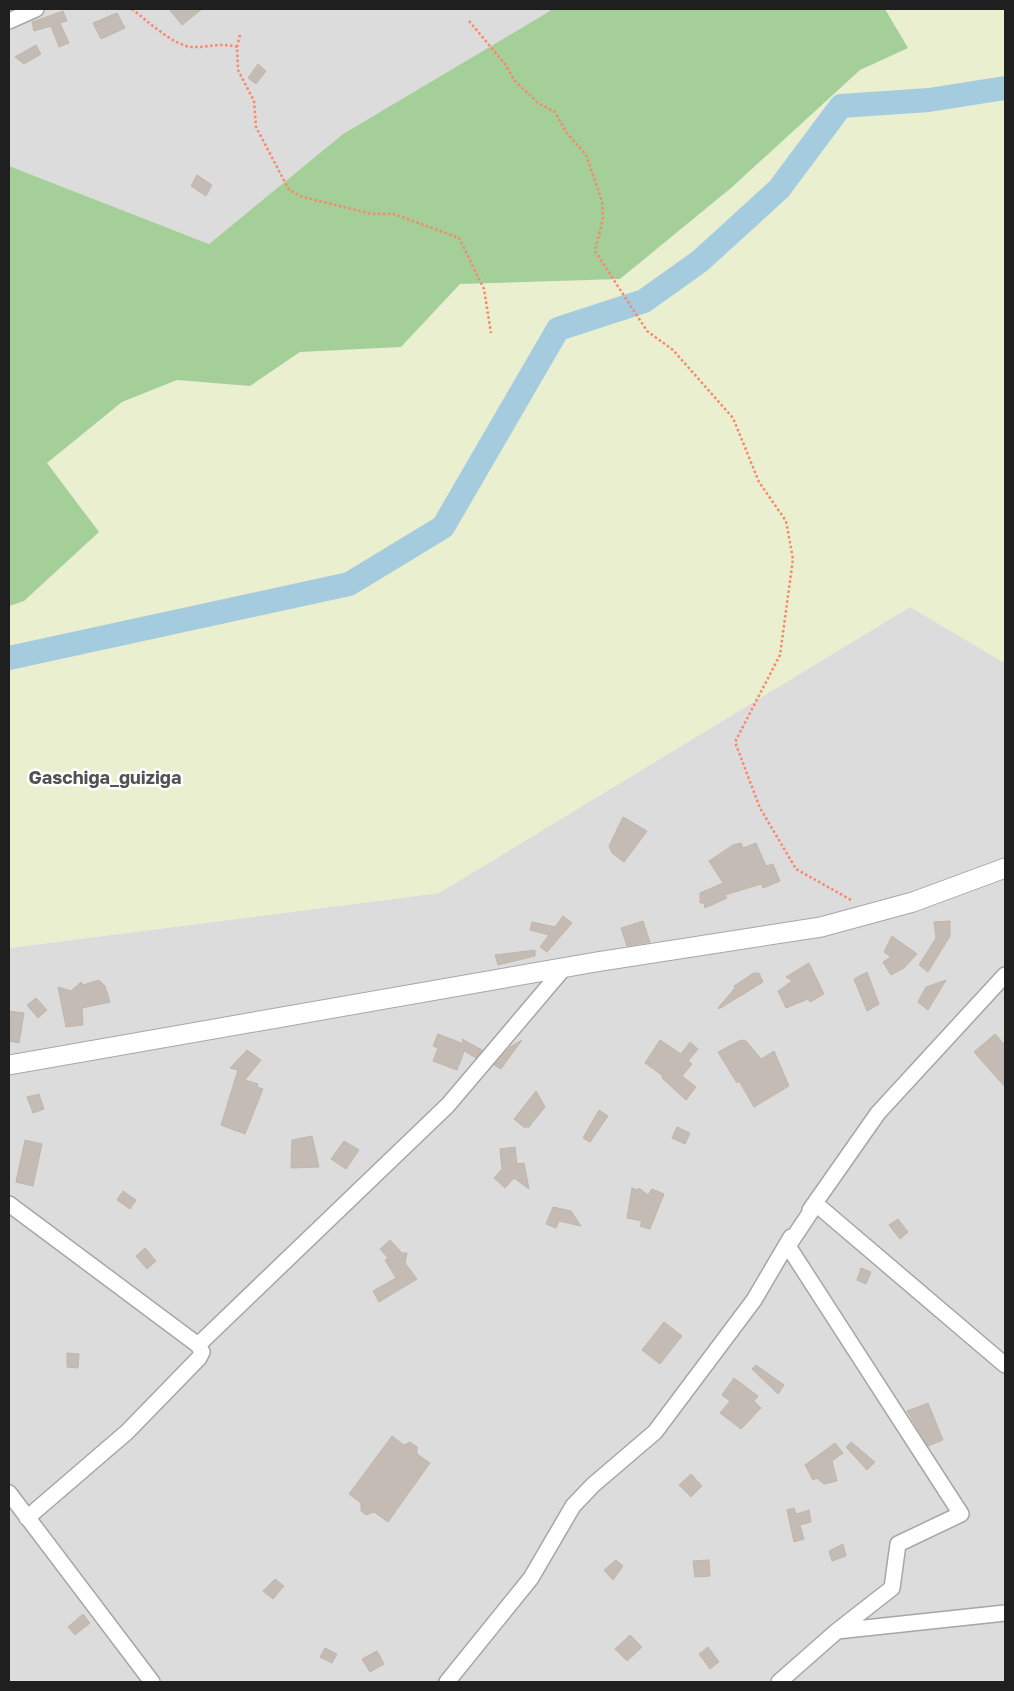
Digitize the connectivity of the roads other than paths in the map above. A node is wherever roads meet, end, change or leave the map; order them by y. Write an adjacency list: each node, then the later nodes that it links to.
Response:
1 (36, 9): 2 (street)
2 (9, 20)
3 (1005, 868): 4 (street)
4 (564, 968): 6 (street); 8 (street)
5 (1005, 975): 15 (street)
6 (9, 1065)
7 (9, 1204): 8 (street)
8 (198, 1345): 11 (street)
9 (1005, 1366): 13 (street)
10 (9, 1493): 11 (street)
11 (19, 1514): 14 (street)
12 (1005, 1613): 13 (street)
13 (837, 1631): 16 (street)
14 (152, 1682)
15 (447, 1682)
16 (779, 1682)

